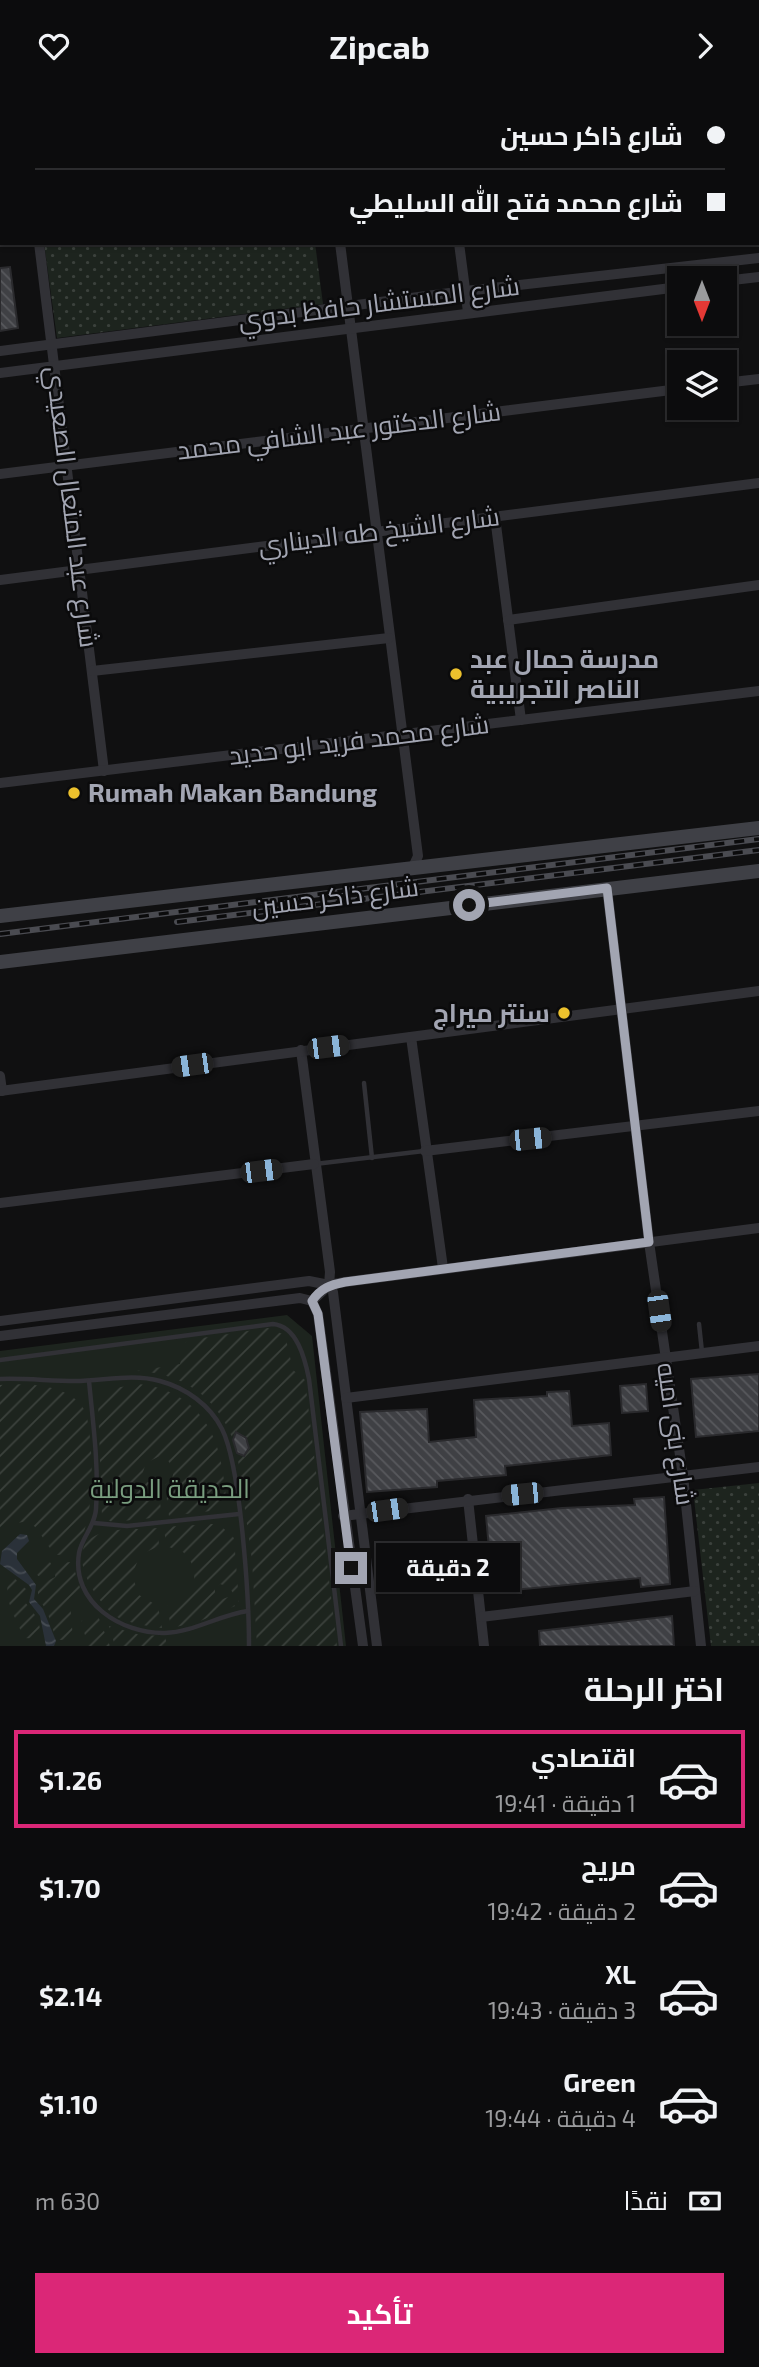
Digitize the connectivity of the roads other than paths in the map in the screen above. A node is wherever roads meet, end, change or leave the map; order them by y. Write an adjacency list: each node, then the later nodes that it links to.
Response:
1 (39, 245): 12 (street, شارع عبد المتعال الصعيدي)
2 (340, 245): 9 (street)
3 (460, 245): 8 (street)
4 (759, 258): 8 (street, شارع المستشار حافظ بدوي)
5 (759, 277): 6 (street)
6 (737, 280)
7 (667, 288): 10 (street, شارع المستشار حافظ بدوي)
8 (465, 291): 9 (street, شارع المستشار حافظ بدوي); 10 (street)
9 (348, 307): 11 (street); 12 (street, شارع المستشار حافظ بدوي)
10 (468, 312): 11 (street, شارع المستشار حافظ بدوي)
11 (350, 326): 14 (street, شارع المستشار حافظ بدوي); 19 (street)
12 (51, 344): 13 (street, شارع المستشار حافظ بدوي); 14 (street, شارع عبد المتعال الصعيدي)
13 (0, 351)
14 (54, 366): 15 (street, شارع المستشار حافظ بدوي); 20 (street, شارع عبد المتعال الصعيدي)
15 (0, 373)
16 (759, 379): 17 (street)
17 (737, 382)
18 (667, 390): 19 (street, شارع الدكتور عبد الشافي محمد)
19 (363, 428): 20 (street, شارع الدكتور عبد الشافي محمد); 24 (street)
20 (67, 465): 21 (street, شارع الدكتور عبد الشافي محمد); 25 (street, شارع عبد المتعال الصعيدي)
21 (0, 474)
22 (759, 483): 23 (street, شارع الشيخ طه الديناري)
23 (495, 517): 24 (street, شارع الشيخ طه الديناري); 28 (street)
24 (376, 532): 25 (street, شارع الشيخ طه الديناري); 29 (street)
25 (79, 570): 26 (street, شارع الشيخ طه الديناري); 30 (street, شارع عبد المتعال الصعيدي)
26 (0, 580)
27 (759, 585): 28 (street)
28 (509, 620): 32 (street)
29 (389, 638): 30 (street); 33 (street)
30 (92, 671): 34 (street, شارع عبد المتعال الصعيدي)
31 (759, 691): 32 (street, شارع محمد فريد ابو حديد)
32 (521, 720): 33 (street, شارع محمد فريد ابو حديد)
33 (401, 734): 34 (street, شارع محمد فريد ابو حديد); 37 (street)
34 (104, 771): 35 (street, شارع محمد فريد ابو حديد)
35 (0, 783)
36 (759, 828): 37 (main road, شارع ذاكر حسين)
37 (412, 869): 40 (main road, شارع ذاكر حسين)
38 (759, 871): 39 (main road, شارع ذاكر حسين)
39 (607, 888): 41 (main road, شارع ذاكر حسين); 43 (street, شارع بنى اميه)
40 (0, 916)
41 (0, 962)
42 (759, 991): 43 (street)
43 (620, 1009): 44 (street); 50 (street, شارع بنى اميه)
44 (411, 1037): 45 (street); 51 (street)
45 (301, 1051): 48 (street); 53 (street)
46 (0, 1076): 48 (street)
47 (365, 1083): 52 (lane)
48 (1, 1091)
49 (759, 1111): 50 (street)
50 (635, 1126): 51 (street); 56 (street, شارع بنى اميه)
51 (425, 1151): 52 (lane); 57 (street)
52 (372, 1158): 53 (lane)
53 (314, 1164): 54 (street); 58 (street)
54 (0, 1203)
55 (759, 1227): 56 (street)
56 (649, 1242): 57 (street); 69 (street, شارع بنى اميه)
57 (443, 1268): 59 (street)
58 (330, 1272): 59 (street); 61 (street)
59 (345, 1282): 61 (street)
60 (299, 1283): 61 (street); 62 (street); 64 (street)
61 (329, 1285): 63 (street); 73 (street)
62 (300, 1297): 63 (street); 66 (street)
63 (312, 1301): 79 (street)
64 (0, 1321)
65 (699, 1324): 68 (lane)
66 (0, 1336)
67 (759, 1346): 68 (street)
68 (702, 1353): 69 (street)
69 (665, 1358): 73 (street); 75 (street, شارع بنى اميه)
70 (0, 1360): 85 (lane)
71 (0, 1379): 72 (lane)
72 (89, 1381): 77 (lane); 80 (lane)
73 (346, 1398): 78 (street)
74 (759, 1467): 75 (street)
75 (683, 1476): 76 (street); 81 (street, شارع بنى اميه)
76 (468, 1499): 78 (street); 83 (street)
77 (239, 1514): 80 (lane); 82 (lane)
78 (360, 1514): 79 (street); 87 (street)
79 (343, 1516): 86 (street)
80 (93, 1523): 82 (lane)
81 (695, 1591): 83 (street); 89 (street, شارع بنى اميه)
82 (248, 1611): 84 (lane)
83 (481, 1617): 88 (street)
84 (248, 1646)
85 (341, 1646)
86 (363, 1646)
87 (377, 1646)
88 (484, 1646)
89 (701, 1646)

